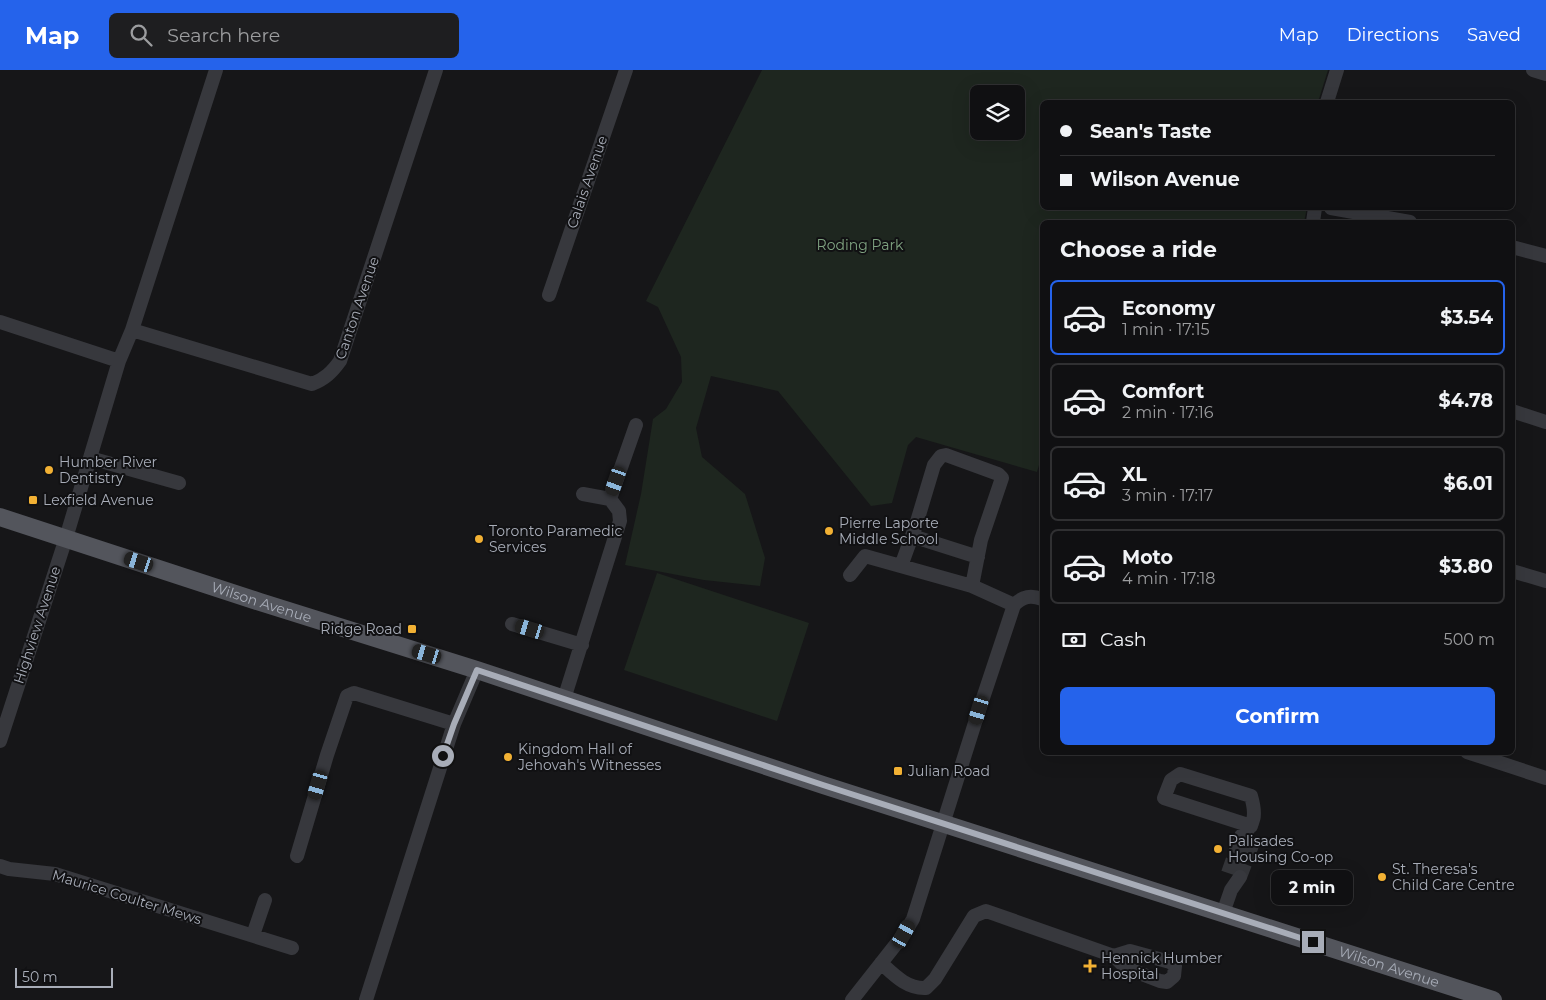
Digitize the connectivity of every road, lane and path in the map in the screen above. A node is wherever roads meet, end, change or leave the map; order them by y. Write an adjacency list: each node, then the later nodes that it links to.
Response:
1 (216, 70): 14 (street)
2 (436, 70): 14 (street, Canton Avenue)
3 (626, 70): 12 (street, Calais Avenue)
4 (1337, 70): 7 (street)
5 (1533, 70): 6 (street)
6 (1546, 74)
7 (1327, 100)
8 (1342, 210): 9 (street)
9 (1399, 220)
10 (1515, 248): 11 (street)
11 (1546, 256)
12 (549, 295)
13 (0, 322): 15 (street)
14 (132, 330): 15 (street)
15 (119, 361): 19 (street)
16 (1515, 412): 17 (street)
17 (1546, 422)
18 (636, 425): 22 (street)
19 (90, 458): 20 (street); 25 (street)
20 (179, 483)
21 (583, 494): 22 (street)
22 (610, 499): 35 (street)
23 (0, 517): 25 (main road, Wilson Avenue)
24 (912, 536): 26 (street); 26 (street); 27 (street)
25 (66, 538): 36 (main road, Wilson Avenue); 39 (street, Highview Avenue)
26 (978, 558): 31 (street)
27 (900, 566): 29 (street); 31 (street)
28 (1515, 572): 30 (street)
29 (850, 575)
30 (1546, 581)
31 (972, 586): 33 (street)
32 (1040, 599): 33 (street)
33 (1014, 605): 42 (street)
34 (512, 624): 35 (street)
35 (582, 645): 37 (street)
36 (477, 670): 37 (main road, Wilson Avenue); 38 (street)
37 (564, 699): 42 (main road, Wilson Avenue)
38 (454, 724): 44 (street); 53 (street)
39 (0, 741)
40 (1476, 755): 41 (street)
41 (1546, 778)
42 (944, 823): 48 (main road, Wilson Avenue); 52 (street)
43 (1249, 833): 43 (street)
44 (297, 856)
45 (0, 866): 49 (street, Maurice Coulter Mews)
46 (1234, 875): 48 (street)
47 (265, 900): 49 (street)
48 (1223, 913): 55 (main road, Wilson Avenue)
49 (253, 936): 50 (street, Maurice Coulter Mews)
50 (292, 948)
51 (1114, 956): 52 (street)
52 (881, 963): 54 (street)
53 (366, 1000)
54 (852, 1000)
55 (1493, 1000)

